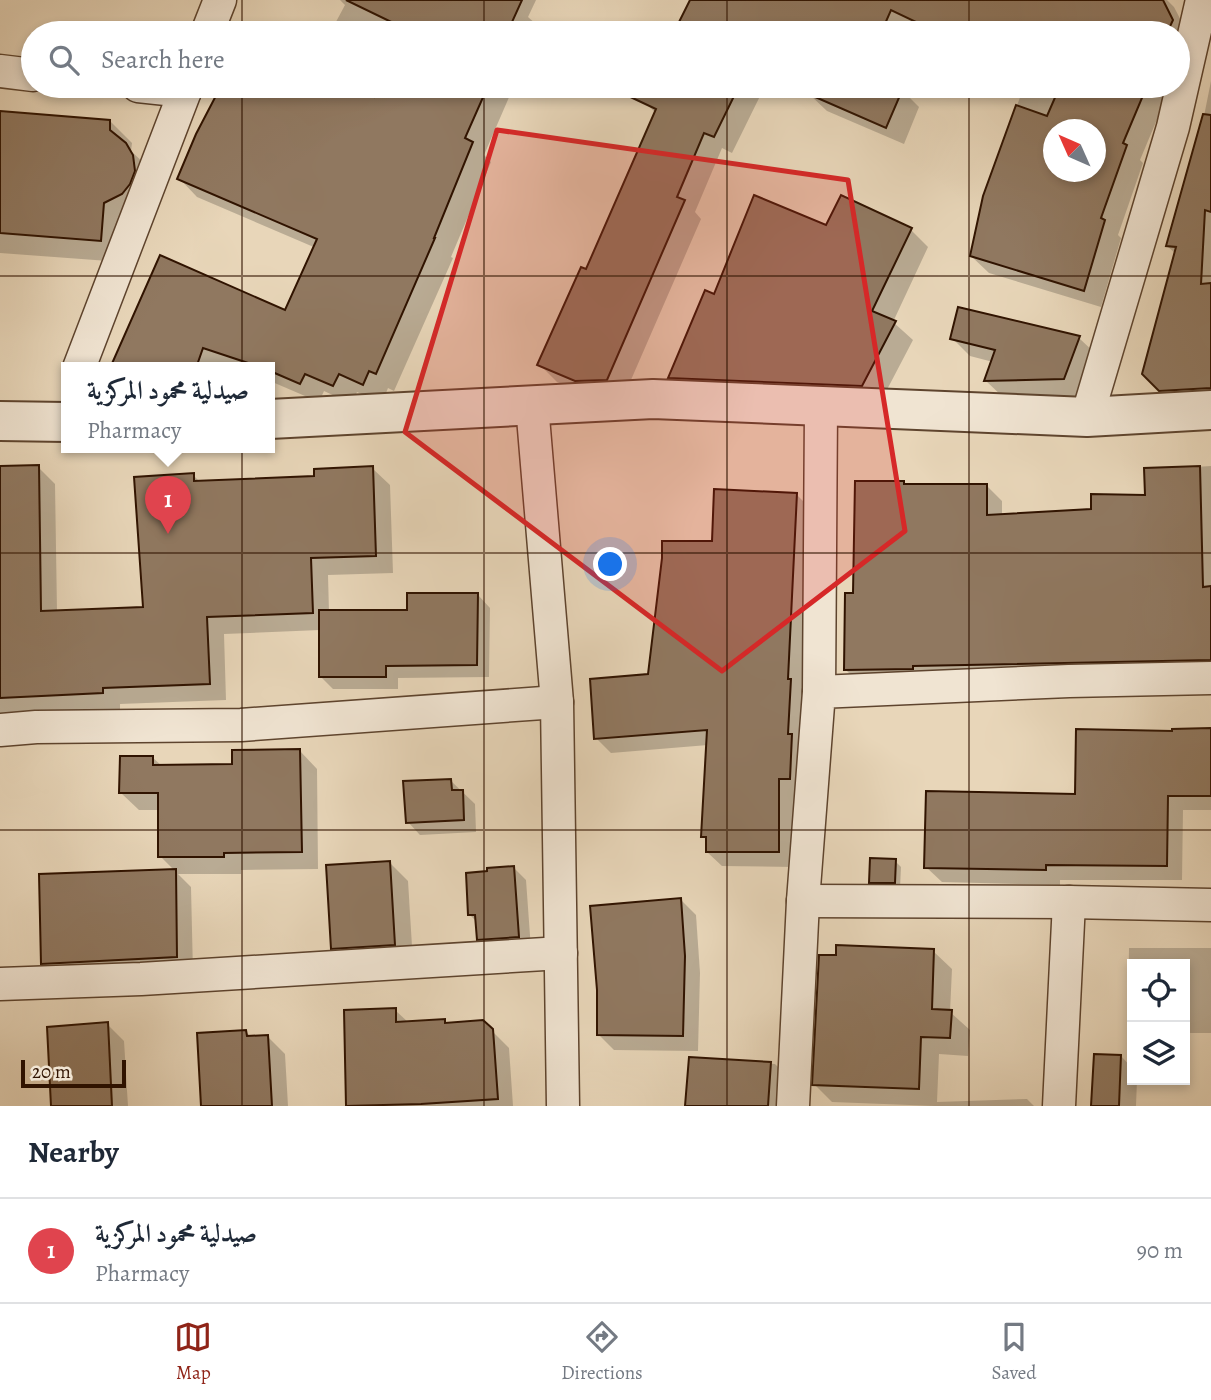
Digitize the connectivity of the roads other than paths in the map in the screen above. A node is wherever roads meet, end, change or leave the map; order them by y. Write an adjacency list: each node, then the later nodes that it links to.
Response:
1 (220, 0): 3 (street)
2 (1202, 0): 4 (street)
3 (212, 21)
4 (1190, 53)
5 (0, 72): 6 (street)
6 (21, 74)
7 (182, 98): 9 (street)
8 (1180, 98): 14 (street)
9 (81, 362)
10 (532, 405): 11 (street); 15 (street); 19 (street)
11 (821, 408): 14 (street); 18 (street)
12 (1211, 410): 14 (street)
13 (61, 415): 16 (street)
14 (1087, 417)
15 (275, 418)
16 (0, 421)
17 (1211, 678): 18 (street)
18 (819, 692): 21 (street)
19 (557, 702): 20 (street); 24 (street)
20 (0, 730)
21 (803, 901): 22 (street); 27 (street)
22 (1069, 902): 23 (street); 28 (street)
23 (1211, 905)
24 (561, 953): 25 (street); 26 (street)
25 (0, 984)
26 (563, 1106)
27 (793, 1106)
28 (1059, 1106)

